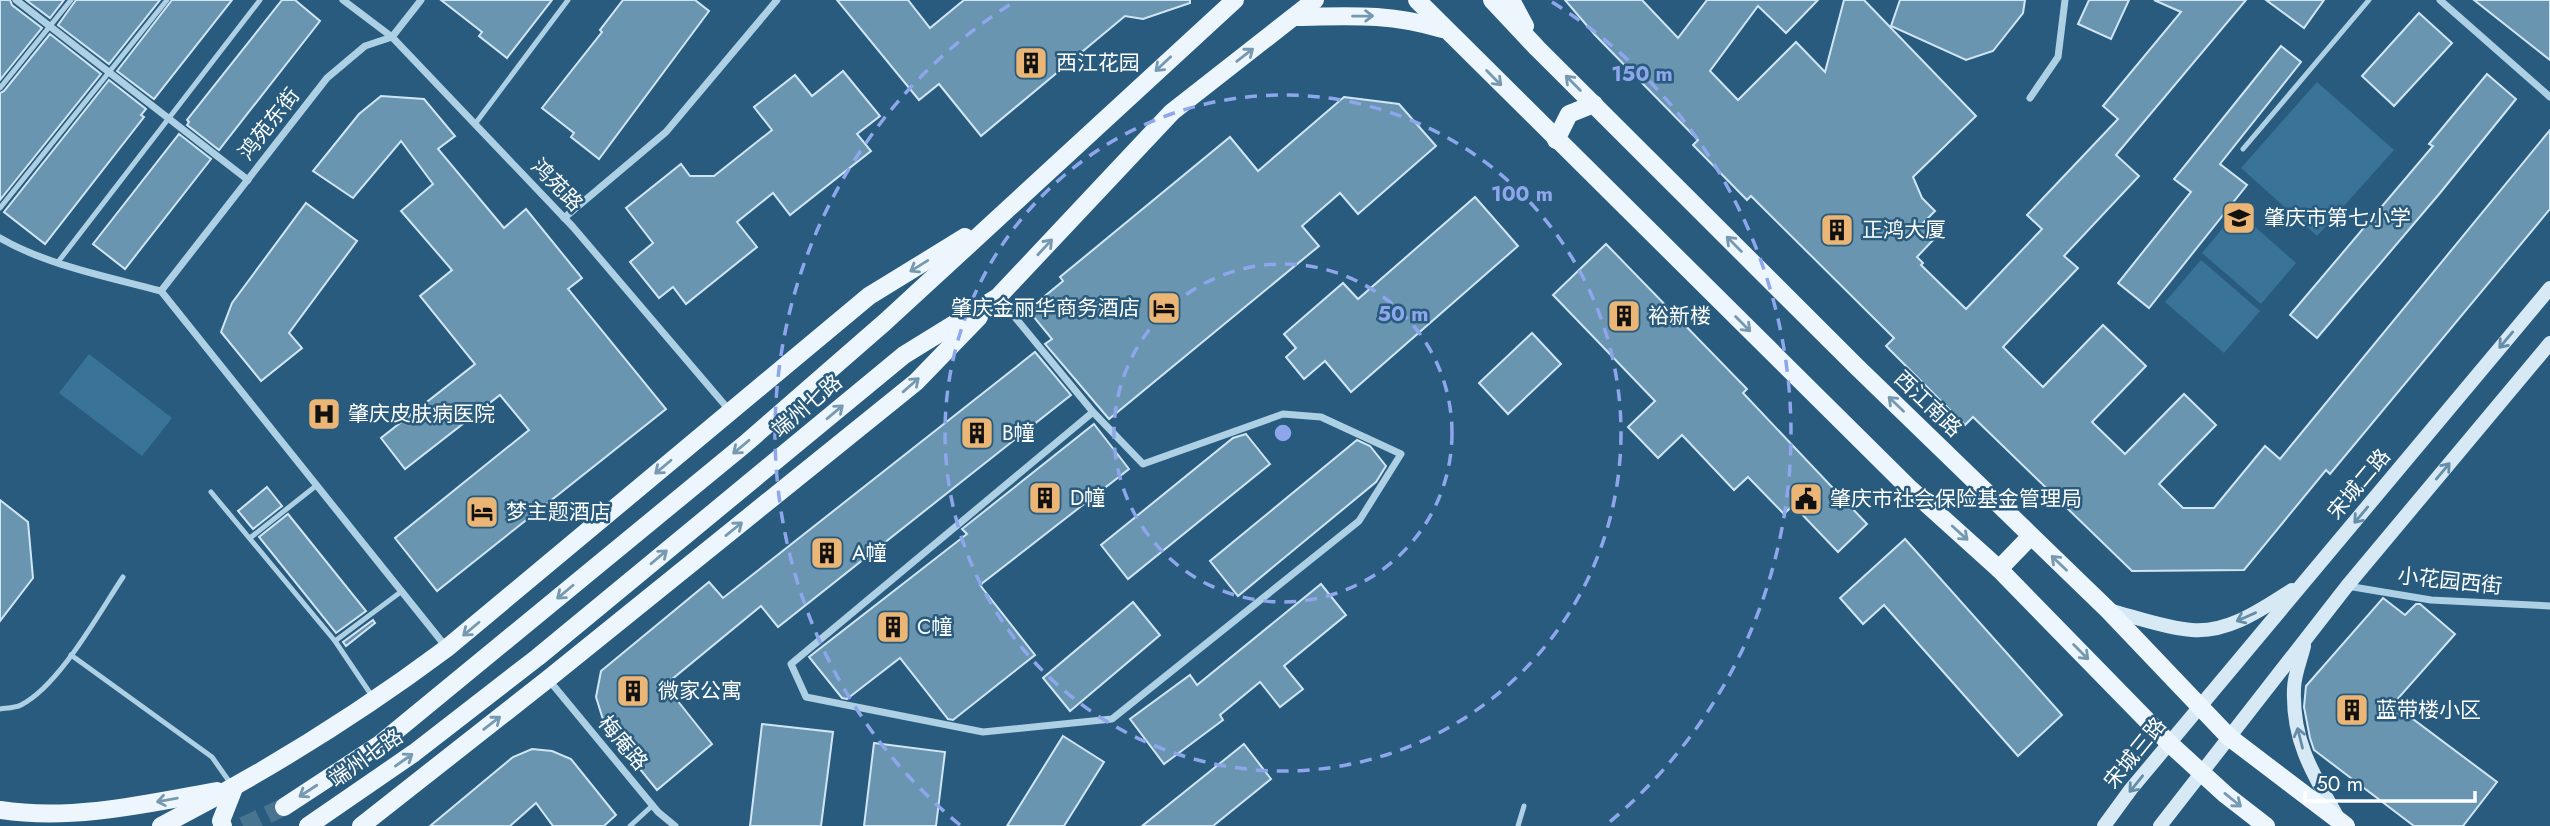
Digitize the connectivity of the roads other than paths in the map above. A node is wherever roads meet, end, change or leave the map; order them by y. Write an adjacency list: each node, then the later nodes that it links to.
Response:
1 (16, 0): 20 (street)
2 (71, 0): 20 (lane)
3 (167, 0): 24 (lane)
4 (260, 0): 29 (lane)
5 (343, 0): 22 (street, 鸿苑路)
6 (421, 0): 22 (street, 鸿苑东街)
7 (568, 0): 30 (lane)
8 (777, 0): 36 (street)
9 (1225, 0): 18 (main road)
10 (1235, 0): 18 (main road, 端州七路)
11 (1315, 0): 19 (main road, 端州七路)
12 (1417, 0): 21 (main road)
13 (1492, 0): 23 (main road, 西江南路)
14 (1511, 0): 23 (main road)
15 (2065, 0): 27 (street)
16 (2369, 0): 32 (lane)
17 (2440, 0): 26 (street)
18 (1213, 17): 35 (main road, 端州七路, one-way to 35)
19 (1295, 17): 21 (main road, one-way to 21); 41 (main road, 端州七路, one-way to 19)
20 (50, 26): 24 (street); 25 (lane)
21 (1446, 30): 31 (main road, one-way to 31)
22 (392, 37): 30 (street, 鸿苑路); 33 (street, 鸿苑东街)
23 (1537, 48): 28 (main road, 西江南路, one-way to 23)
24 (109, 72): 29 (street); 34 (lane)
25 (0, 88)
26 (2550, 97)
27 (2030, 98)
28 (1594, 104): 31 (main road); 47 (main road, 西江南路, one-way to 28)
29 (169, 118): 33 (street); 38 (lane)
30 (475, 124): 36 (street, 鸿苑路)
31 (1556, 140): 49 (main road, one-way to 49)
32 (2243, 149)
33 (248, 180): 40 (street, 鸿苑东街)
34 (0, 208)
35 (998, 217): 43 (main road, one-way to 43); 70 (main road, 端州七路, one-way to 70)
36 (564, 218): 43 (street, 鸿苑路)
37 (0, 238): 38 (street)
38 (58, 262): 40 (street)
39 (2550, 288): 51 (main road, 宋城二路, one-way to 51)
40 (161, 291): 45 (street)
41 (998, 297): 44 (street); 60 (main road, one-way to 41); 76 (main road, 端州七路, one-way to 41)
42 (2550, 343): 52 (main road, one-way to 42)
43 (730, 411): 58 (main road, one-way to 58)
44 (1093, 412): 44 (street)
45 (317, 485): 48 (lane); 53 (street)
46 (211, 492): 48 (lane)
47 (2031, 536): 49 (main road); 55 (main road, 西江南路, one-way to 47)
48 (250, 538): 57 (lane)
49 (1999, 569): 65 (main road, one-way to 65)
50 (123, 577): 59 (lane)
51 (2305, 582): 55 (main road, one-way to 55); 62 (main road, 宋城二路)
52 (2347, 586): 54 (street, 小花园西街); 56 (main road)
53 (402, 591): 57 (lane); 58 (street)
54 (2550, 606)
55 (2108, 610): 62 (main road, 西江南路)
56 (2306, 638): 64 (main road); 72 (main road, one-way to 56)
57 (335, 641): 61 (lane)
58 (447, 649): 61 (main road)
59 (71, 655): 63 (lane); 67 (lane)
60 (548, 680): 68 (street, 梅庵路); 73 (main road, one-way to 60)
61 (376, 701): 67 (main road)
62 (2200, 707): 64 (main road, 西江南路); 65 (main road, 宋城三路)
63 (0, 709)
64 (2229, 737): 66 (main road); 72 (main road, 西江南路)
65 (2169, 743): 66 (main road); 80 (main road, 宋城三路, one-way to 80)
66 (2202, 772): 81 (main road); 82 (main road, one-way to 82)
67 (234, 788): 71 (main road, one-way to 71); 74 (main road); 75 (main road)
68 (653, 805): 77 (lane); 78 (street, 梅庵路)
69 (1524, 806): 79 (lane)
70 (284, 807)
71 (0, 810)
72 (2343, 824)
73 (363, 825)
74 (161, 826)
75 (223, 826)
76 (308, 826)
77 (630, 826)
78 (675, 826)
79 (1518, 826)
80 (2104, 826)
81 (2160, 826)
82 (2266, 826)

